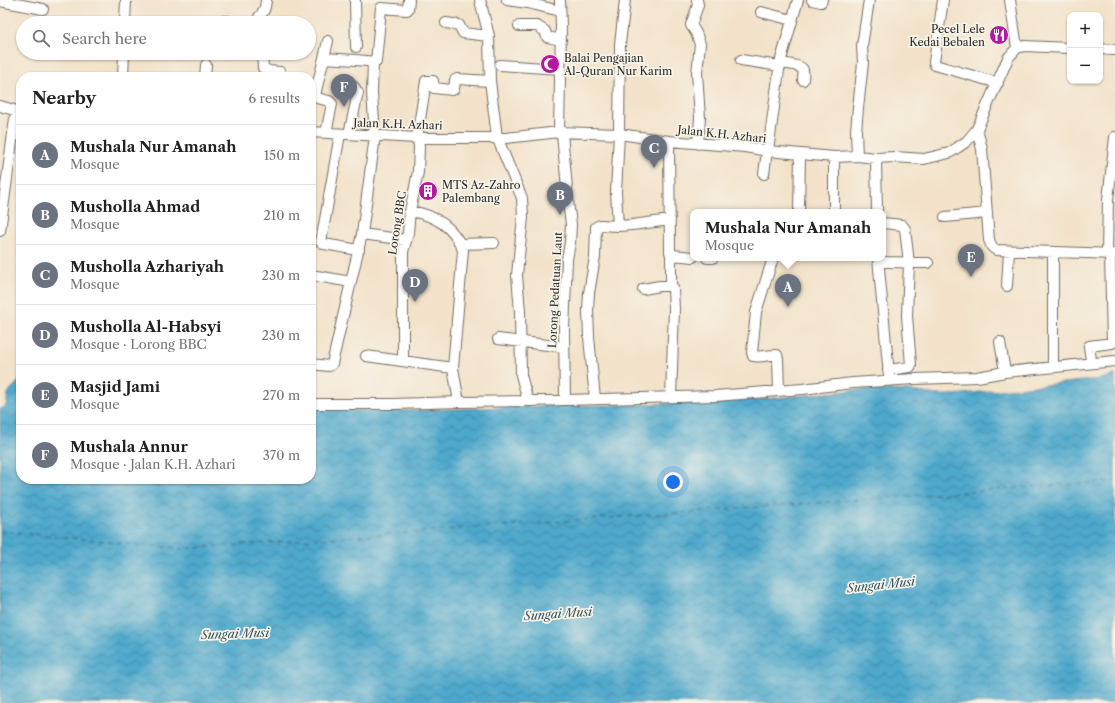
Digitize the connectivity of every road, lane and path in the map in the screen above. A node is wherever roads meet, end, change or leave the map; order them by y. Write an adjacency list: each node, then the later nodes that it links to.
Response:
1 (126, 0): 21 (street)
2 (266, 0): 22 (street)
3 (355, 0): 29 (street)
4 (409, 0): 16 (street)
5 (480, 0): 26 (street)
6 (507, 0): 19 (street)
7 (560, 0): 19 (street, Lorong Pedatuan Laut)
8 (625, 0): 60 (street)
9 (798, 0): 23 (street)
10 (812, 0): 11 (street)
11 (822, 0)
12 (869, 0): 71 (street)
13 (944, 0): 48 (street)
14 (1010, 0): 30 (street)
15 (0, 1): 18 (street)
16 (381, 4): 38 (street)
17 (697, 4): 66 (street)
18 (43, 9)
19 (560, 11): 27 (street, Lorong Pedatuan Laut)
20 (761, 12): 23 (street)
21 (125, 16)
22 (260, 16)
23 (792, 20): 39 (street)
24 (446, 23): 26 (street)
25 (519, 26): 27 (street)
26 (489, 36): 47 (street)
27 (561, 40): 42 (street, Lorong Pedatuan Laut)
28 (328, 41): 34 (street)
29 (356, 47)
30 (1017, 48): 31 (street); 48 (street, Jalan K.H. Azhari)
31 (1067, 48)
32 (1103, 49): 33 (street)
33 (1115, 50)
34 (324, 58): 38 (street); 50 (street)
35 (124, 60): 43 (street)
36 (262, 60): 45 (street)
37 (742, 60): 39 (street)
38 (373, 62): 61 (street)
39 (780, 64): 46 (street); 67 (street)
40 (206, 65): 44 (street)
41 (500, 65): 42 (street)
42 (560, 69): 57 (street, Lorong Pedatuan Laut)
43 (123, 72)
44 (205, 72)
45 (265, 72)
46 (803, 80)
47 (490, 81): 62 (street); 64 (street, Lorong BBC)
48 (998, 83): 54 (street, Jalan K.H. Azhari)
49 (341, 85): 59 (street)
50 (316, 91)
51 (316, 96): 58 (street)
52 (0, 106): 53 (street)
53 (16, 110)
54 (977, 129): 72 (street, Jalan K.H. Azhari); 78 (street)
55 (16, 130): 83 (street)
56 (316, 132): 58 (street, Jalan K.H. Azhari)
57 (560, 132): 60 (street, Jalan K.H. Azhari); 62 (street, Jalan K.H. Azhari); 108 (street, Lorong Pedatuan Laut)
58 (326, 133): 59 (street, Jalan K.H. Azhari)
59 (344, 134): 61 (street, Jalan K.H. Azhari); 88 (street)
60 (619, 134): 65 (street, Jalan K.H. Azhari); 82 (street)
61 (371, 135): 64 (street, Jalan K.H. Azhari); 84 (street)
62 (497, 137): 64 (street, Jalan K.H. Azhari); 106 (street)
63 (1115, 137): 68 (street)
64 (418, 138): 77 (street, Lorong BBC)
65 (669, 141): 66 (street, Jalan K.H. Azhari); 80 (street)
66 (698, 144): 67 (street, Jalan K.H. Azhari)
67 (768, 151): 69 (street, Jalan K.H. Azhari); 73 (street)
68 (1114, 153): 91 (street)
69 (800, 154): 70 (street, Jalan K.H. Azhari); 74 (street)
70 (834, 156): 71 (street, Jalan K.H. Azhari); 75 (street)
71 (857, 156): 72 (street, Jalan K.H. Azhari)
72 (876, 158): 76 (street)
73 (764, 174)
74 (799, 209)
75 (834, 209)
76 (877, 209)
77 (410, 211): 85 (street, Lorong BBC); 87 (street)
78 (987, 213): 79 (street); 89 (street)
79 (945, 218)
80 (670, 220): 82 (street); 92 (street)
81 (886, 224): 97 (street)
82 (618, 226): 121 (street)
83 (0, 231)
84 (362, 234): 85 (street); 88 (street)
85 (406, 240): 110 (street, Lorong BBC)
86 (494, 243): 87 (street)
87 (460, 244): 115 (street)
88 (359, 250): 100 (street)
89 (1009, 251): 90 (street); 102 (street)
90 (1053, 252): 91 (street); 113 (street)
91 (1111, 254): 111 (street)
92 (671, 255): 93 (street); 101 (street)
93 (690, 257)
94 (772, 261): 119 (street)
95 (878, 261): 118 (street)
96 (886, 261): 97 (street)
97 (905, 263): 98 (street); 118 (street)
98 (928, 263)
99 (316, 276): 100 (street)
100 (351, 282): 114 (street)
101 (670, 286): 103 (street); 120 (street)
102 (1007, 286)
103 (643, 290)
104 (514, 315): 106 (street)
105 (498, 339): 106 (street)
106 (518, 341): 108 (street); 117 (street); 123 (street)
107 (1000, 342): 116 (street)
108 (564, 347): 122 (street, Lorong Pedatuan Laut)
109 (366, 356): 110 (street)
110 (402, 360): 115 (street)
111 (1090, 360)
112 (1115, 361): 116 (street)
113 (1053, 364)
114 (316, 365)
115 (453, 368): 124 (street)
116 (1005, 372): 118 (street)
117 (515, 373)
118 (889, 375): 119 (street)
119 (779, 391): 120 (street)
120 (671, 397): 121 (street)
121 (595, 399): 122 (street)
122 (565, 400): 123 (street)
123 (528, 401): 124 (street)
124 (459, 402): 125 (street)
125 (316, 404)

